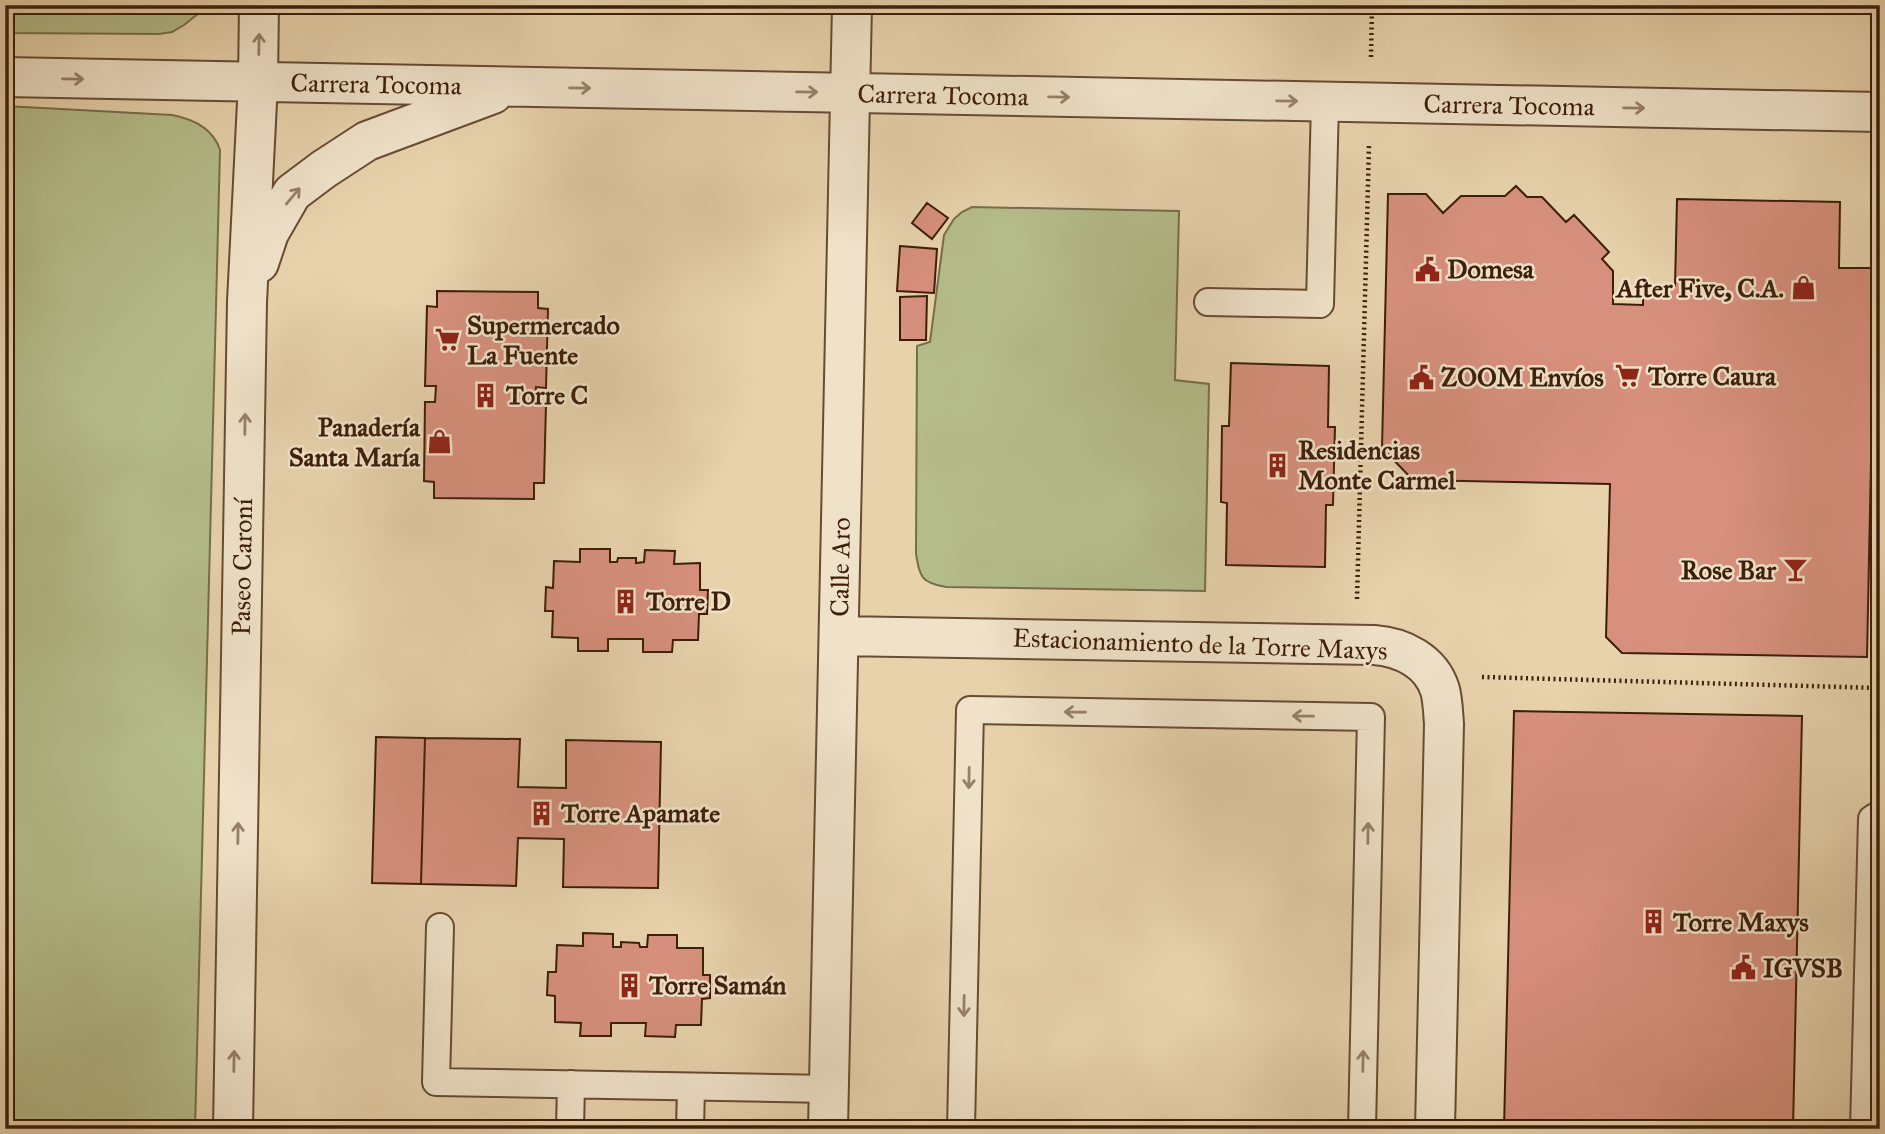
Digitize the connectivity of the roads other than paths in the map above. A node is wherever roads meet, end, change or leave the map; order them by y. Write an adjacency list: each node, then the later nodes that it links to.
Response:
1 (259, 5): 4 (street, Paseo Caroní, one-way to 1)
2 (852, 5): 6 (street, Calle Aro)
3 (5, 78): 4 (street, Carrera Tocoma, one-way to 4)
4 (258, 82): 5 (street, Carrera Tocoma); 9 (street, Paseo Caroní)
5 (512, 87): 6 (street, Carrera Tocoma, one-way to 6); 9 (street, one-way to 5)
6 (850, 93): 7 (street, Carrera Tocoma, one-way to 7); 11 (street, Calle Aro)
7 (1325, 102): 8 (street, Carrera Tocoma, one-way to 8); 10 (lane)
8 (1880, 113)
9 (247, 302): 17 (street, Paseo Caroní, one-way to 9)
10 (1208, 302)
11 (839, 636): 16 (street, Calle Aro); 23 (street, Estacionamiento de la Torre Maxys)
12 (1880, 814): 24 (lane)
13 (440, 927): 14 (lane)
14 (571, 1084): 15 (lane); 18 (lane)
15 (691, 1087): 16 (lane); 19 (lane)
16 (829, 1088): 20 (street, Calle Aro)
17 (233, 1129)
18 (570, 1129)
19 (690, 1129)
20 (828, 1129)
21 (961, 1129): 22 (lane, one-way to 21)
22 (1362, 1129)
23 (1435, 1129)
24 (1864, 1129)

